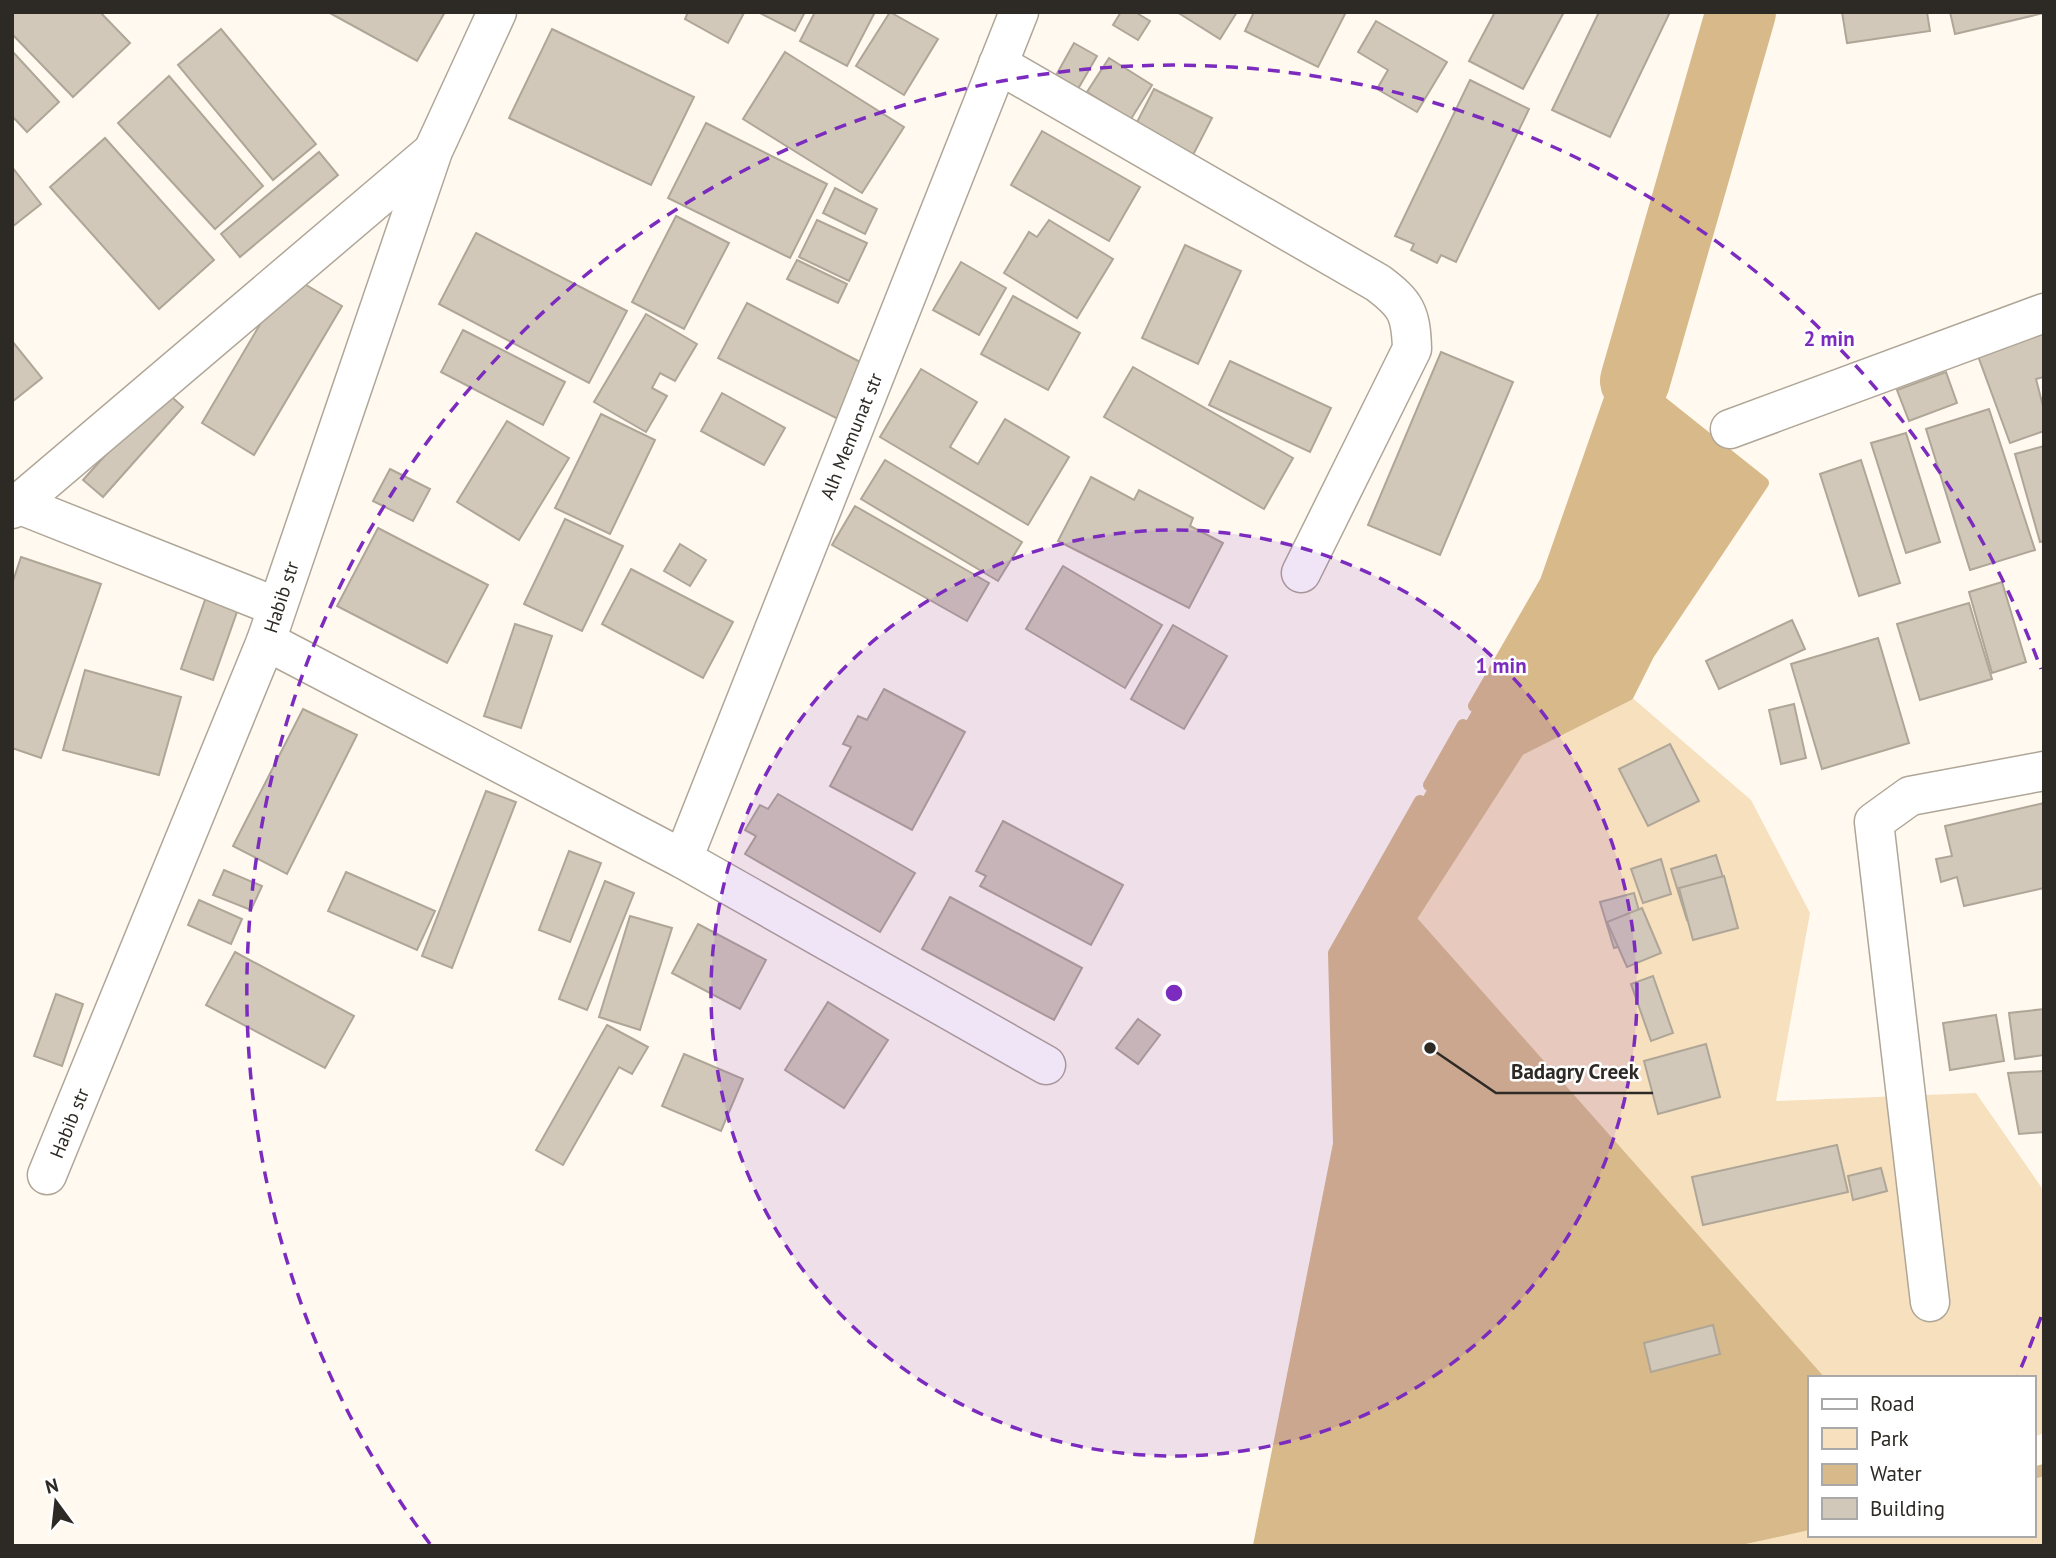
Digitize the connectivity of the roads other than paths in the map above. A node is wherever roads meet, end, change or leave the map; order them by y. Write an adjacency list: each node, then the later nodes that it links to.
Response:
1 (497, 12): 4 (street, Habib str)
2 (1018, 12): 3 (street, Alh Memunat str)
3 (998, 64): 8 (street); 11 (street, Alh Memunat str)
4 (433, 151): 7 (street); 9 (street, Habib str)
5 (2044, 313): 6 (street)
6 (1730, 429)
7 (15, 506): 9 (street)
8 (1301, 573)
9 (272, 624): 11 (street); 13 (street, Habib str)
10 (2044, 771): 14 (street)
11 (683, 859): 12 (street)
12 (1046, 1065)
13 (47, 1175)
14 (1930, 1302)

